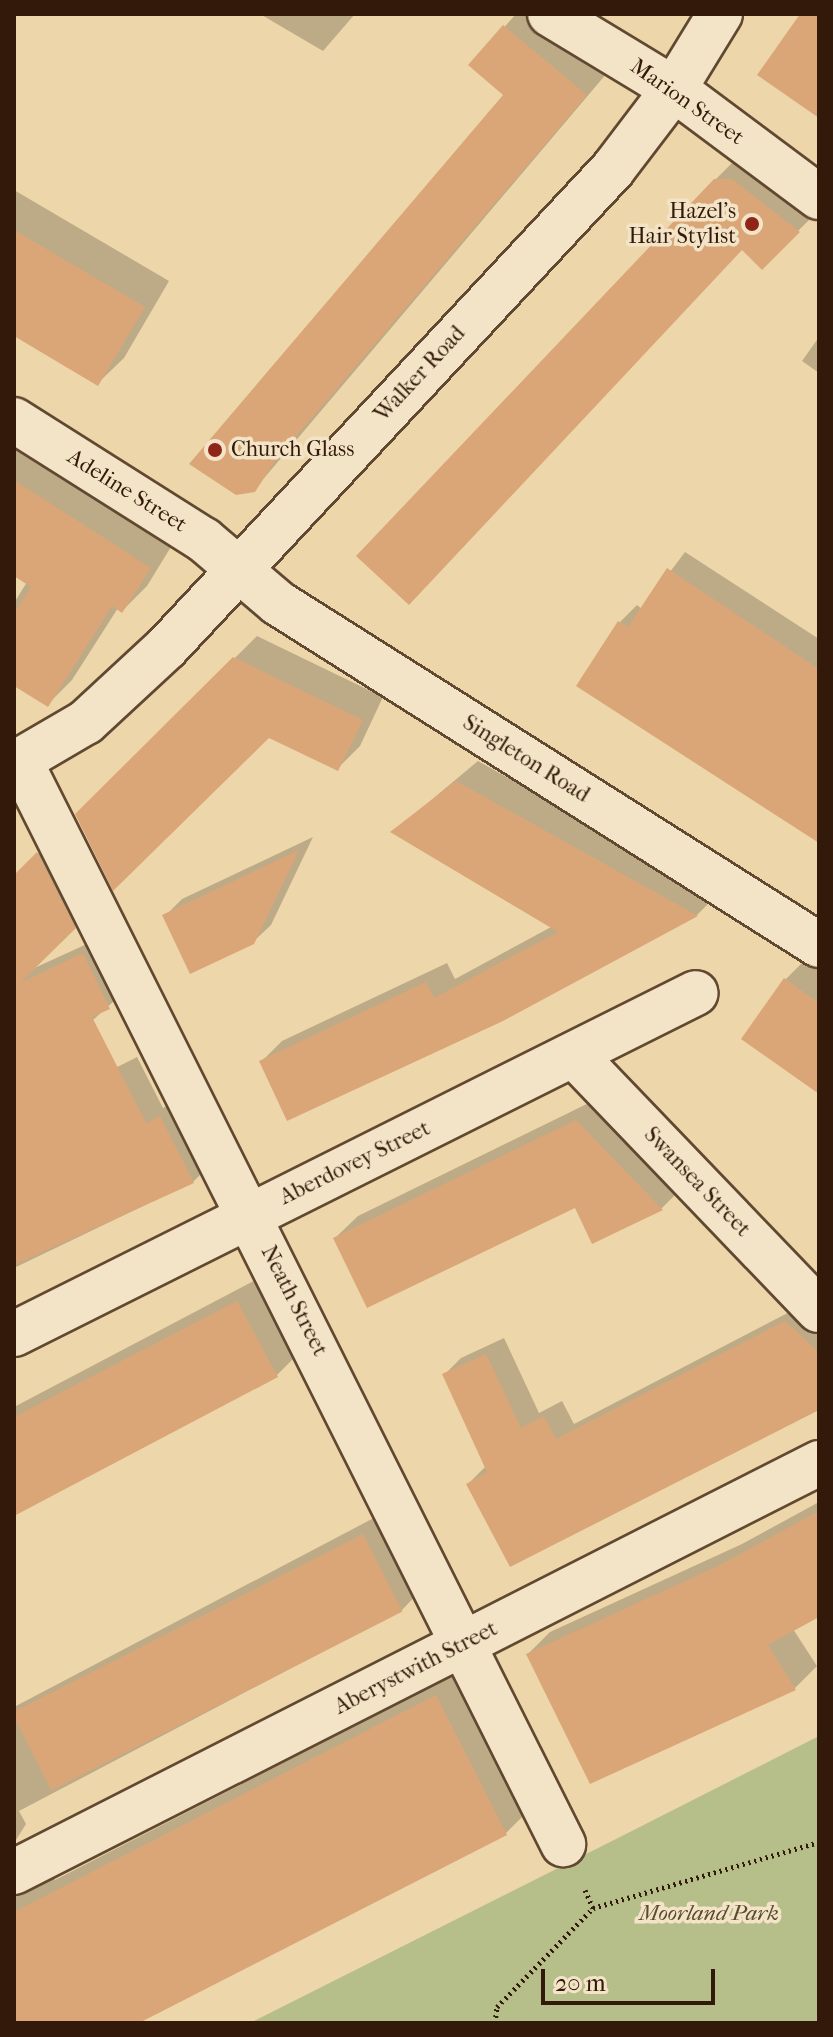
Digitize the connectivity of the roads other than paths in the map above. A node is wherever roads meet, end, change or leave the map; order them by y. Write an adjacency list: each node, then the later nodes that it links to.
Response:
1 (550, 14): 3 (street, Marion Street)
2 (720, 14): 3 (street, Walker Road)
3 (674, 89): 4 (street, Marion Street); 6 (street, Walker Road)
4 (819, 197)
5 (14, 420): 6 (street, Adeline Street)
6 (236, 568): 7 (street, Walker Road); 8 (street, Singleton Road)
7 (17, 762): 11 (street, Neath Street)
8 (819, 945)
9 (696, 993): 10 (street, Aberdovey Street)
10 (575, 1056): 11 (street, Aberdovey Street); 12 (street, Swansea Street)
11 (250, 1214): 13 (street, Aberdovey Street); 15 (street, Neath Street)
12 (819, 1310)
13 (14, 1334)
14 (819, 1463): 15 (street, Aberystwith Street)
15 (465, 1643): 16 (street, Neath Street); 17 (street, Aberystwith Street)
16 (563, 1844)
17 (14, 1872)

